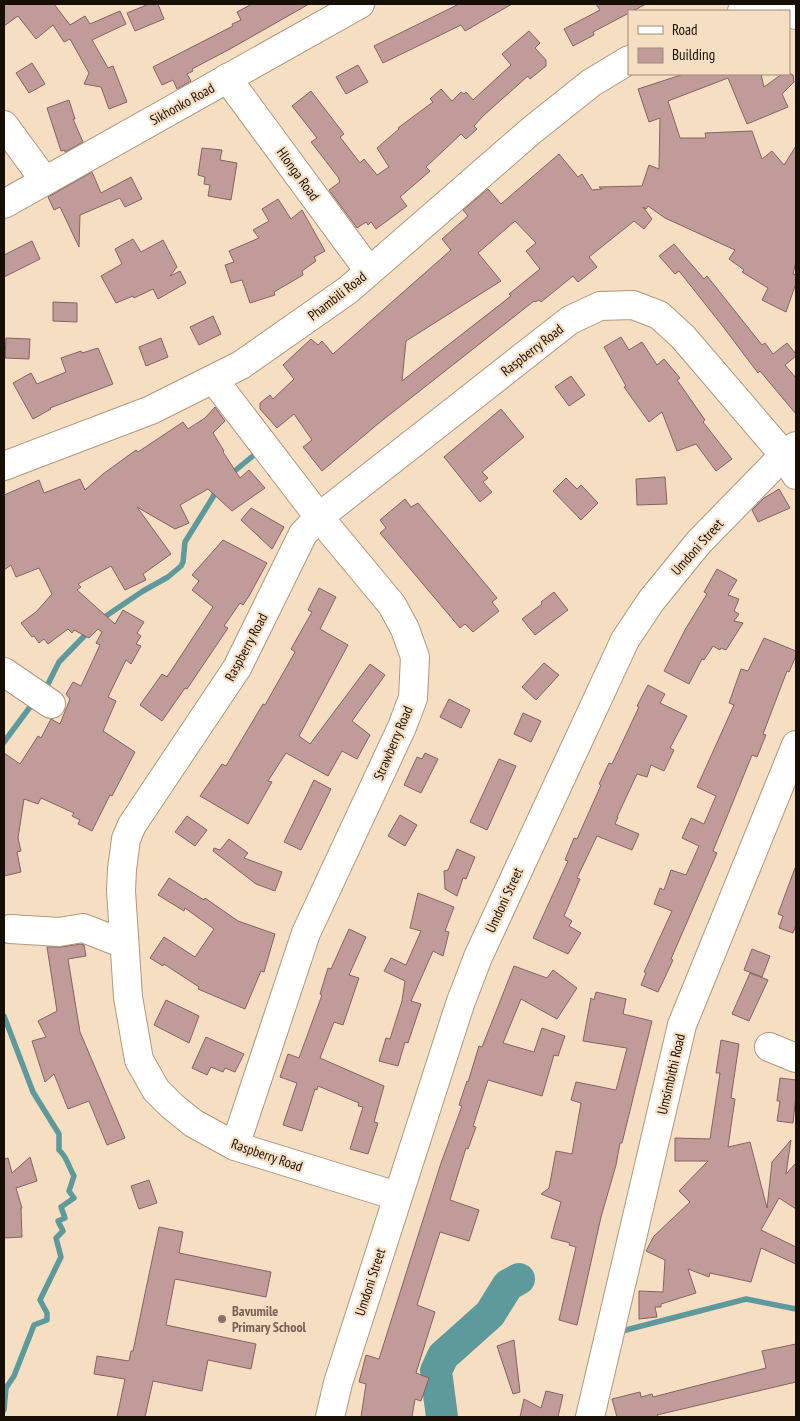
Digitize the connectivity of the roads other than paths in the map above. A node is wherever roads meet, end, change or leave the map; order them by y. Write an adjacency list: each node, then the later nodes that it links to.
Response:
1 (360, 4): 7 (street, Sikhonko Road)
2 (767, 4): 4 (street)
3 (793, 4): 5 (street)
4 (746, 10)
5 (796, 15)
6 (628, 61): 11 (street, Phambili Road)
7 (228, 78): 9 (street, Sikhonko Road); 11 (street, Hlonga Road)
8 (4, 125): 9 (street)
9 (45, 181): 10 (street, Sikhonko Road)
10 (4, 204)
11 (369, 271): 12 (street, Phambili Road)
12 (214, 380): 14 (street, Phambili Road); 15 (street, Strawberry Road)
13 (792, 459): 15 (street, Raspberry Road); 24 (street, Umdoni Street)
14 (4, 466)
15 (319, 517): 20 (street, Raspberry Road); 23 (street, Strawberry Road)
16 (4, 672): 17 (street)
17 (51, 704)
18 (796, 745): 26 (street, Umsimbithi Road)
19 (10, 929): 20 (street)
20 (124, 944): 23 (street, Raspberry Road)
21 (769, 1047): 22 (street)
22 (796, 1058)
23 (235, 1146): 24 (street, Raspberry Road)
24 (397, 1196): 25 (street, Umdoni Street)
25 (330, 1417)
26 (590, 1417)

